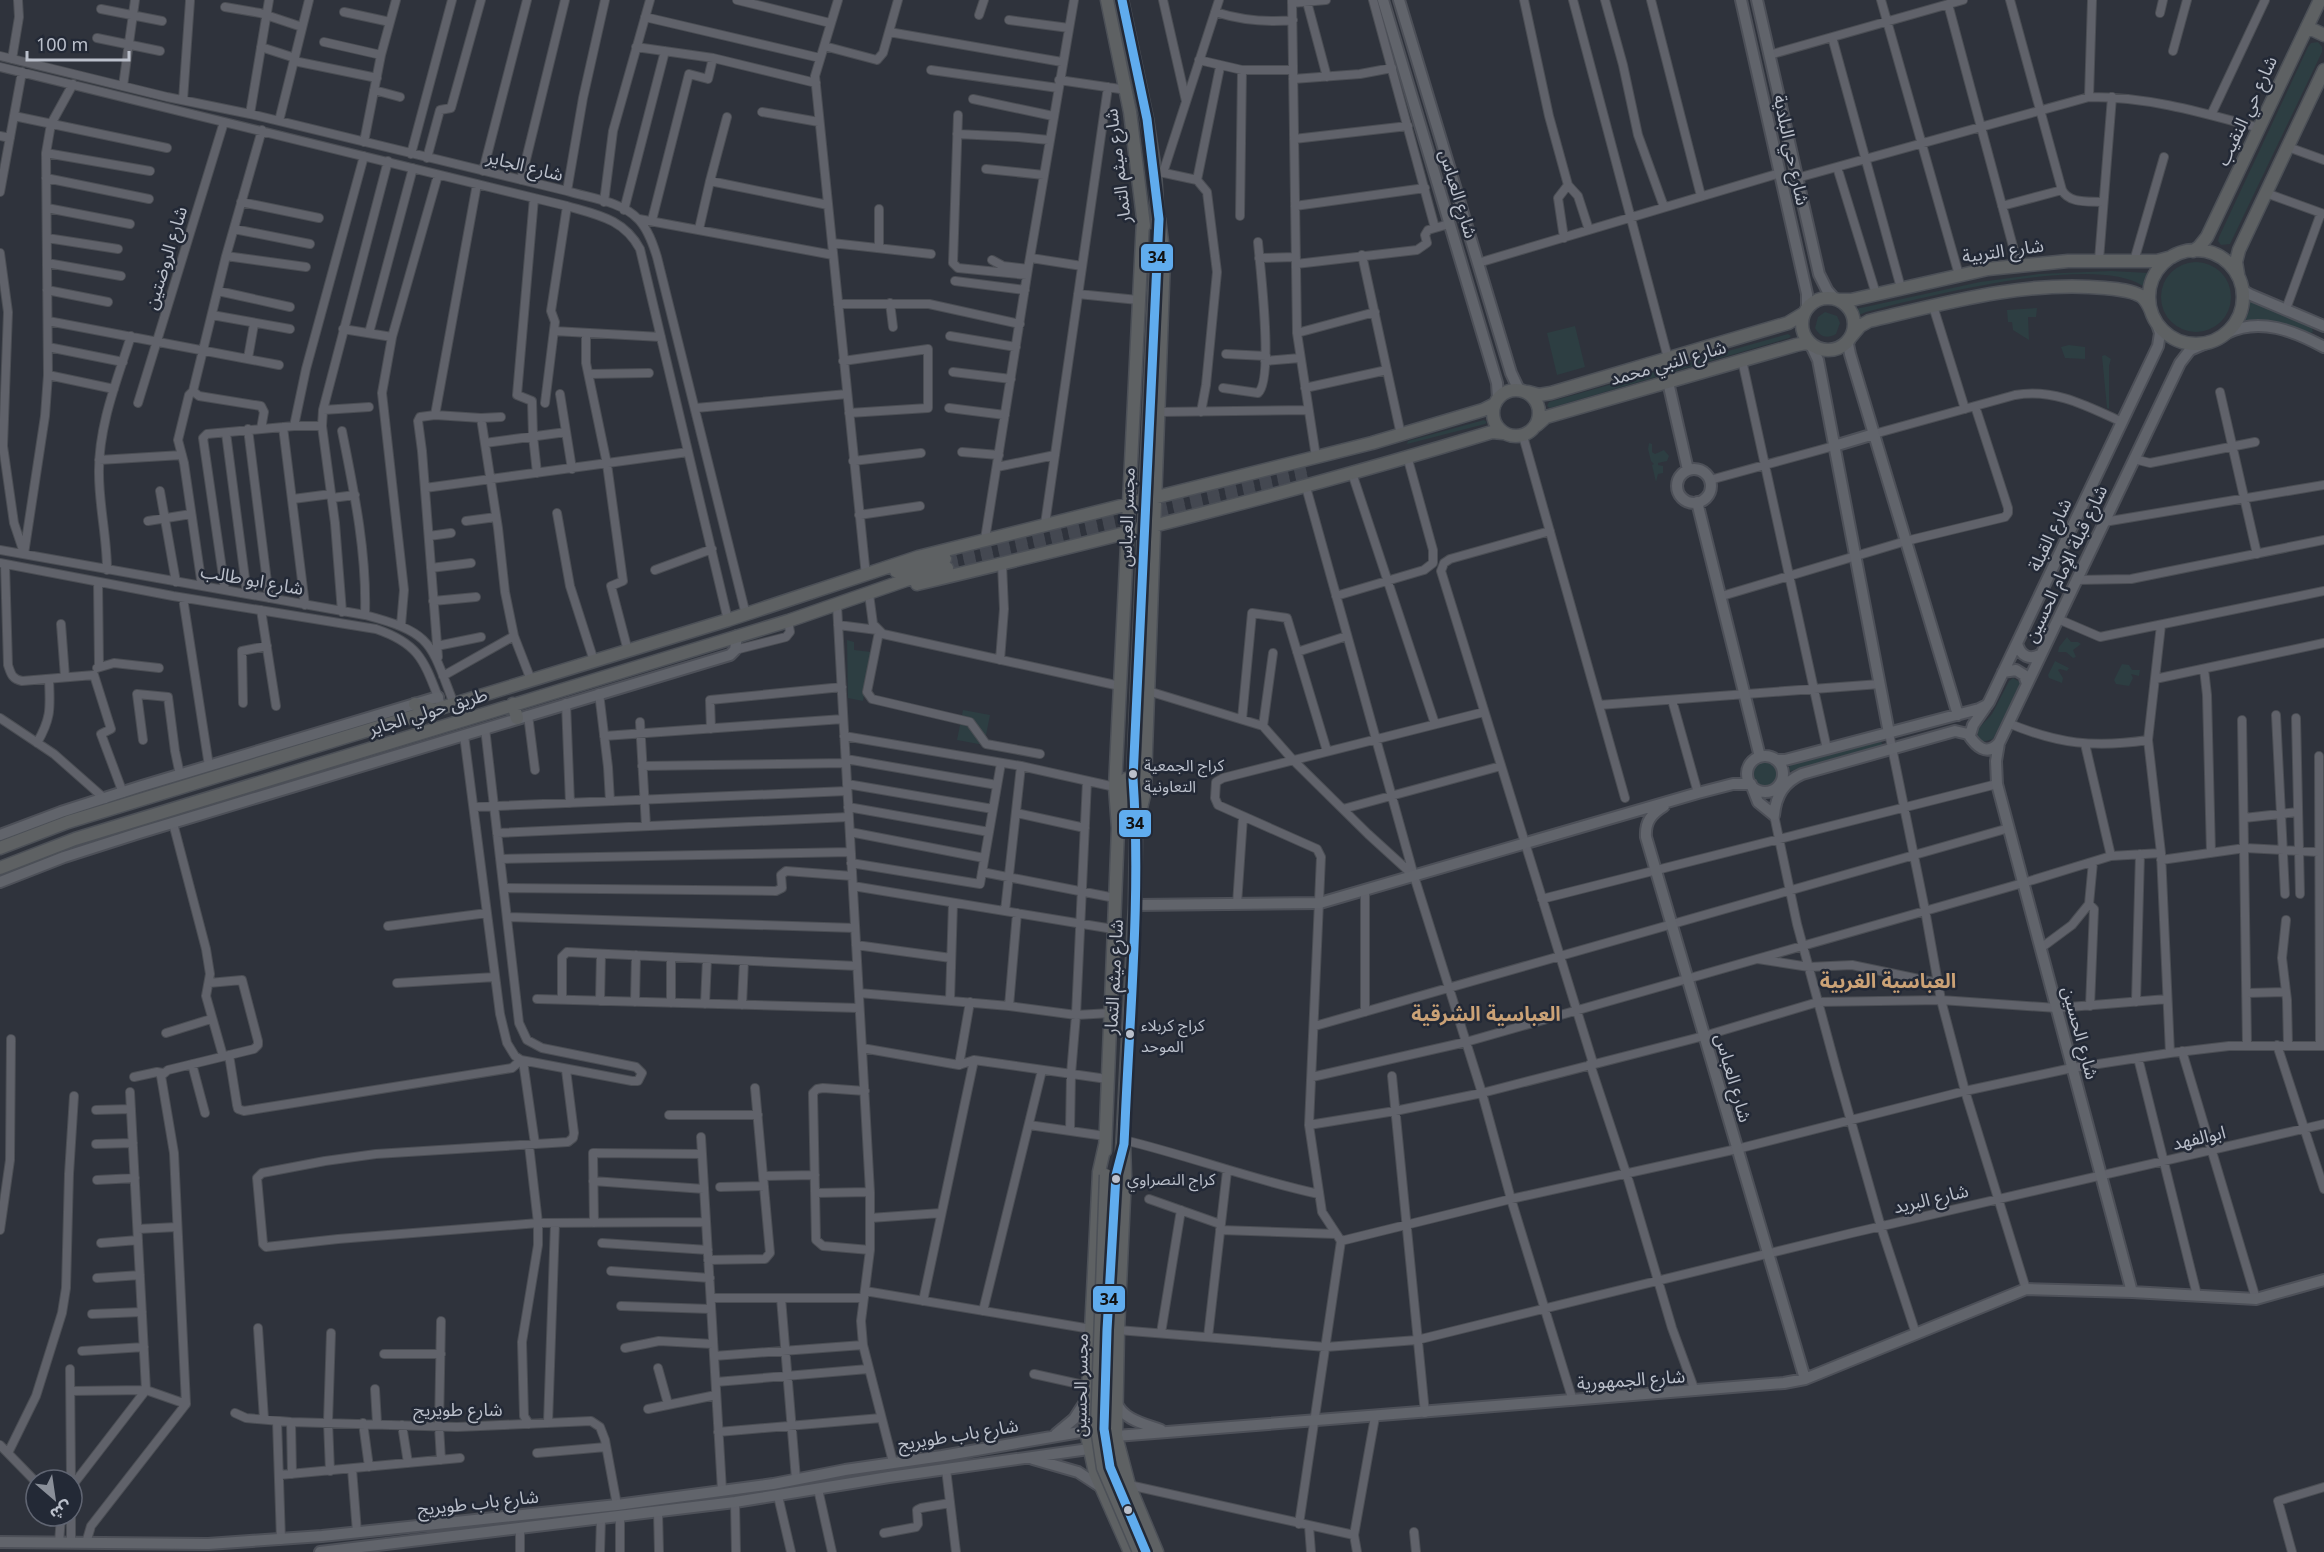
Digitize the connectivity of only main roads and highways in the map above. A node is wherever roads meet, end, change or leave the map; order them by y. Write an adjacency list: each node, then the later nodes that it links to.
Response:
1 (1107, 0): 13 (highway, شارع ميثم التمار)
2 (1122, 0): 12 (highway, شارع ميثم التمار)
3 (1383, 0): 33 (main road, شارع العباس)
4 (1399, 0): 32 (main road, شارع العباس)
5 (1742, 0): 18 (main road, شارع حي البلدية)
6 (1757, 0): 17 (main road, شارع حي البلدية)
7 (2320, 0): 8 (highway, شارع حي النقيب)
8 (2307, 27): 9 (highway); 14 (highway, شارع حي النقيب)
9 (2324, 35)
10 (2324, 70): 11 (highway)
11 (2321, 84): 19 (highway)
12 (1159, 219): 15 (highway, شارع ميثم التمار); 44 (highway)
13 (1143, 220): 15 (highway, شارع ميثم التمار); 45 (highway)
14 (2193, 251): 16 (highway); 19 (highway)
15 (1152, 257): 78 (highway, مجسر العباس)
16 (2172, 257): 20 (highway, شارع التربية); 22 (highway)
17 (1816, 260): 18 (main road); 20 (main road, شارع حي البلدية)
18 (1800, 264): 21 (main road, شارع حي البلدية)
19 (2241, 285): 24 (main road); 25 (highway)
20 (1837, 299): 21 (highway); 26 (highway)
21 (1805, 310): 29 (highway); 32 (highway, شارع النبي محمد)
22 (2151, 311): 23 (highway); 26 (highway)
23 (2157, 324): 28 (highway); 60 (main road, شارع القبلة)
24 (2321, 327): 27 (main road); 30 (main road)
25 (2227, 333): 27 (main road); 28 (highway)
26 (1850, 338): 29 (highway); 37 (main road)
27 (2308, 339): 30 (main road)
28 (2206, 343): 61 (main road, شارع قبلة الإمام الحسين)
29 (1811, 345): 31 (highway, شارع النبي محمد); 39 (main road)
30 (2322, 346)
31 (1668, 382): 34 (highway, شارع النبي محمد); 42 (main road)
32 (1523, 391): 33 (highway); 34 (highway)
33 (1496, 401): 35 (highway); 36 (highway)
34 (1537, 425): 35 (highway)
35 (1503, 433): 40 (highway)
36 (1405, 434): 38 (highway); 40 (highway)
37 (1874, 435): 39 (main road); 68 (main road)
38 (1389, 439): 40 (highway); 43 (highway)
39 (1834, 446): 70 (main road)
40 (1405, 457): 41 (highway)
41 (1377, 465): 43 (highway); 43 (highway)
42 (1688, 470): 48 (main road); 48 (main road)
43 (1311, 472): 46 (highway); 51 (highway)
44 (1156, 480): 46 (highway); 47 (highway)
45 (1129, 482): 49 (highway); 50 (highway)
46 (1176, 491): 47 (highway)
47 (1156, 496): 49 (highway); 52 (highway)
48 (1697, 502): 74 (main road)
49 (1128, 503): 50 (highway); 53 (highway)
50 (1106, 508): 57 (highway)
51 (1183, 519): 52 (highway); 55 (highway)
52 (1154, 526): 53 (highway); 55 (highway)
53 (1127, 533): 54 (highway); 56 (highway)
54 (1104, 539): 56 (highway); 58 (highway)
55 (1153, 554): 84 (highway)
56 (1126, 559): 83 (highway)
57 (866, 576): 58 (highway); 67 (highway, طريق حولي الجاير)
58 (869, 594): 59 (highway, طريق حولي الجاير)
59 (737, 636): 66 (highway, طريق حولي الجاير); 69 (main road)
60 (2017, 643): 61 (main road); 62 (main road, شارع القبلة)
61 (2041, 654): 63 (main road, شارع قبلة الإمام الحسين)
62 (2003, 672): 63 (main road); 64 (main road, شارع القبلة)
63 (2027, 684): 72 (main road, شارع قبلة الإمام الحسين)
64 (1989, 702): 68 (main road); 71 (main road, شارع القبلة)
65 (415, 704): 67 (highway); 77 (main road)
66 (513, 704): 69 (highway); 73 (highway, طريق حولي الجاير)
67 (442, 705): 77 (highway, طريق حولي الجاير)
68 (1958, 715): 70 (main road)
69 (523, 717): 76 (main road)
70 (1889, 733): 75 (main road)
71 (1970, 735): 72 (main road); 79 (main road)
72 (1999, 742): 80 (main road, شارع قبلة الإمام الحسين)
73 (367, 750): 76 (highway); 82 (highway, طريق حولي الجاير)
74 (1760, 757): 75 (main road); 79 (main road)
75 (1776, 760): 79 (main road)
76 (370, 763): 85 (main road)
77 (209, 773): 86 (main road); 87 (highway, طريق حولي الجاير)
78 (1130, 779): 83 (highway, شارع ميثم التمار); 84 (highway, شارع ميثم التمار)
79 (1750, 784): 81 (main road)
80 (1997, 784): 95 (main road, شارع الحسين)
81 (1677, 799): 90 (main road); 96 (main road, شارع العباس)
82 (136, 820): 85 (highway); 88 (highway, طريق حولي الجاير)
83 (1118, 828): 91 (highway, شارع ميثم التمار)
84 (1136, 829): 90 (highway, شارع ميثم التمار)
85 (139, 833): 89 (main road)
86 (0, 834)
87 (0, 848)
88 (0, 868)
89 (0, 882)
90 (1135, 905): 92 (highway, شارع ميثم التمار)
91 (1105, 1140): 93 (highway, شارع ميثم التمار); 97 (highway)
92 (1124, 1142): 93 (highway, شارع ميثم التمار); 98 (highway)
93 (1111, 1175): 117 (highway, مجسر الحسين, bridge); 118 (highway, مجسر الحسين, bridge)
94 (2324, 1280): 95 (main road, شارع الجمهورية)
95 (2132, 1292): 96 (main road, شارع الجمهورية)
96 (1805, 1379): 100 (main road, شارع الجمهورية)
97 (1088, 1392): 99 (highway); 102 (main road)
98 (1116, 1402): 100 (main road); 101 (highway)
99 (1086, 1431): 101 (main road, شارع باب طويريج); 102 (main road, شارع باب طويريج); 103 (highway)
100 (1167, 1432): 101 (main road, شارع الجمهورية)
101 (1116, 1436): 103 (main road, شارع باب طويريج); 119 (highway)
102 (1050, 1437): 106 (main road, شارع باب طويريج)
103 (1089, 1449): 104 (main road, شارع باب طويريج); 105 (highway)
104 (1030, 1458): 105 (main road); 108 (main road, شارع باب طويريج)
105 (1101, 1487): 116 (highway)
106 (704, 1493): 107 (main road, شارع باب طويريج); 108 (main road)
107 (682, 1496): 109 (main road); 111 (main road, شارع باب طويريج)
108 (706, 1506): 109 (main road, شارع باب طويريج)
109 (683, 1509): 113 (main road, شارع باب طويريج)
110 (0, 1542): 112 (main road, شارع باب طويريج)
111 (80, 1545): 112 (main road, شارع باب طويريج)
112 (60, 1548)
113 (384, 1548): 114 (main road, شارع باب طويريج)
114 (340, 1551): 115 (main road, شارع باب طويريج)
115 (320, 1552)
116 (1130, 1552)
117 (1139, 1552)
118 (1146, 1552)
119 (1158, 1552)

